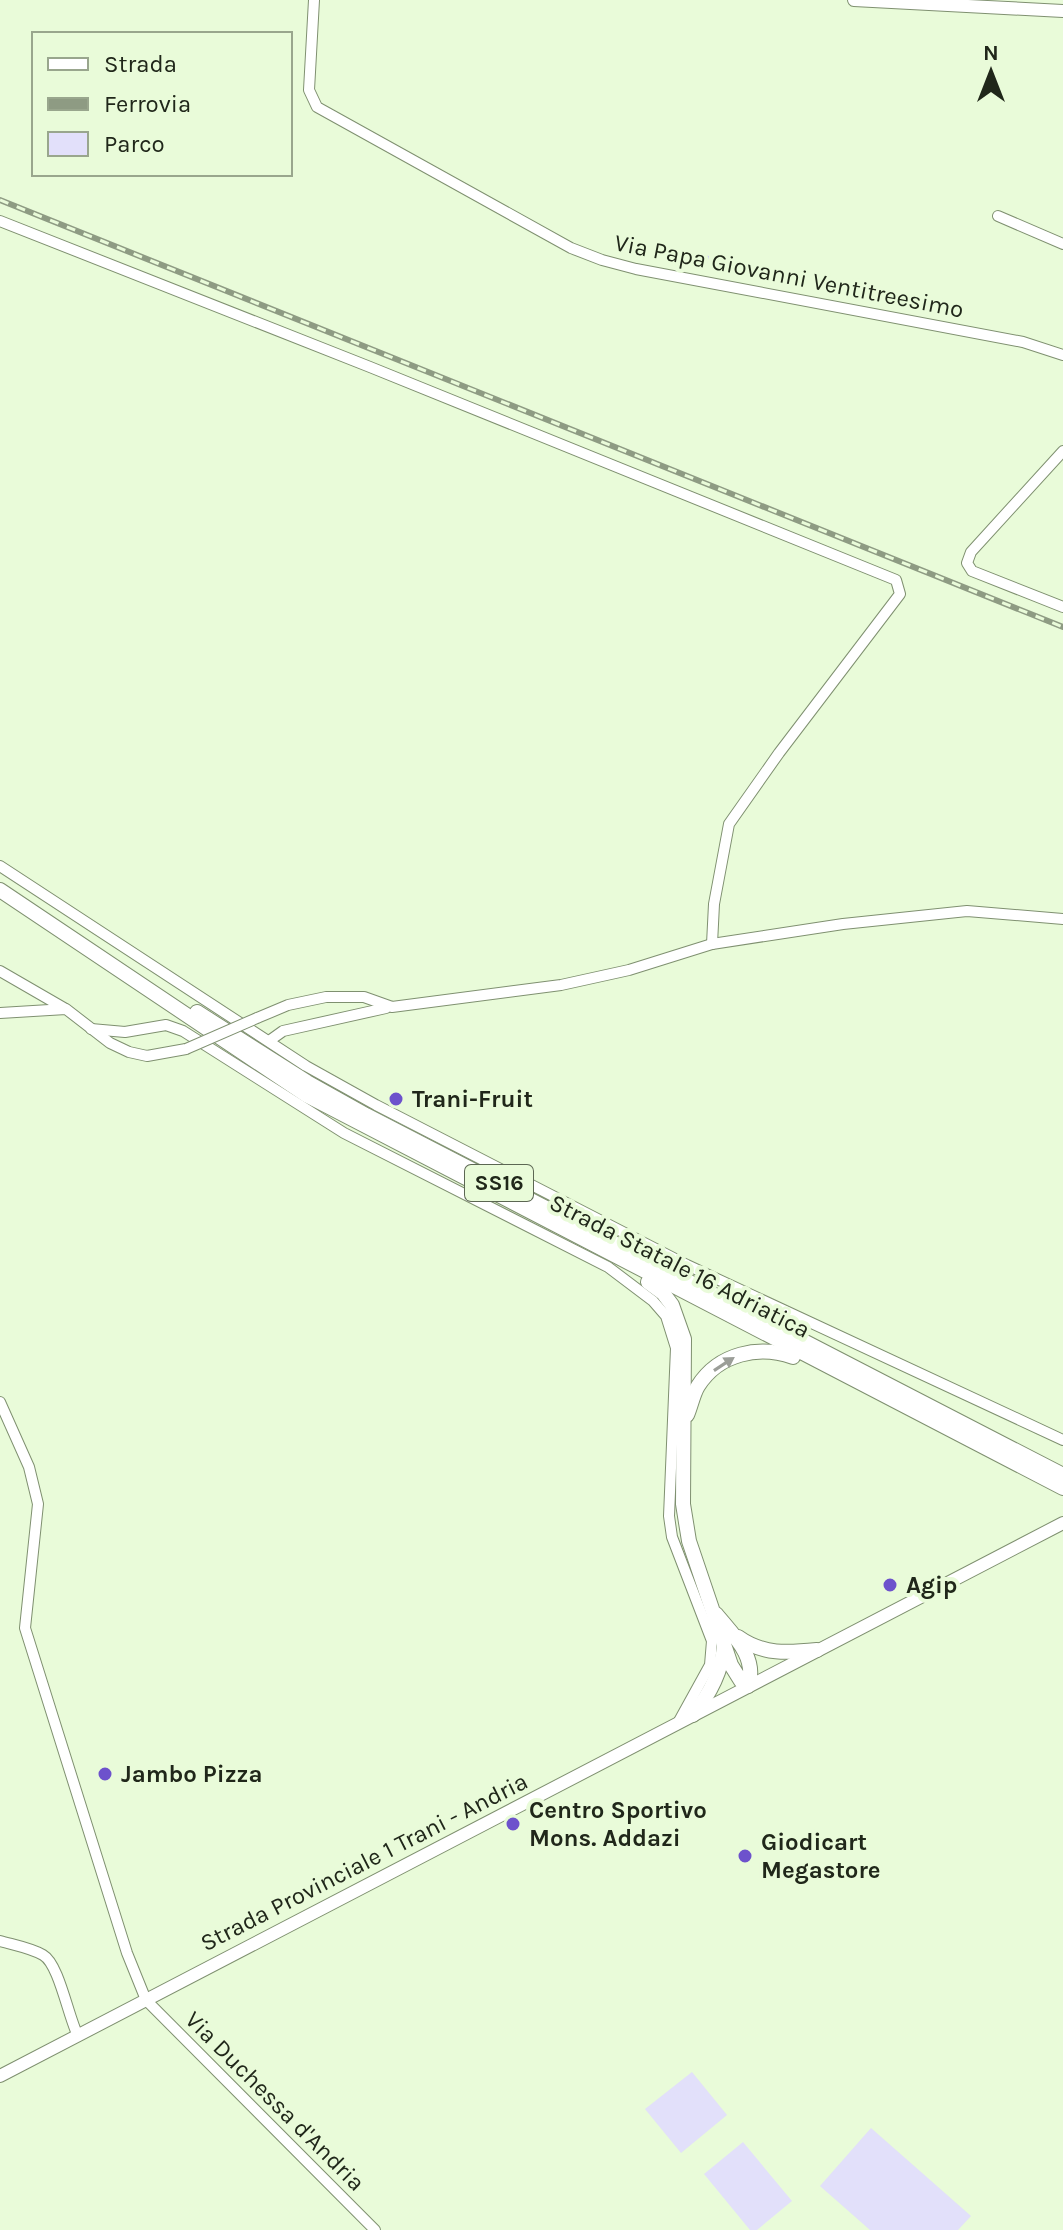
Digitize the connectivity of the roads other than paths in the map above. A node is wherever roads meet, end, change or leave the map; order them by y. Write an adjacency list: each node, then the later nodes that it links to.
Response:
1 (314, 0): 7 (street, Via Papa Giovanni Ventitreesimo)
2 (854, 0): 3 (main road)
3 (1063, 11)
4 (998, 216): 6 (street)
5 (0, 221): 14 (street)
6 (1063, 244)
7 (1063, 355)
8 (1063, 451): 9 (street)
9 (1063, 607)
10 (0, 866): 20 (street)
11 (0, 882): 26 (highway, Strada Statale 16 Adriatica / SS16)
12 (0, 890): 21 (highway, Strada Statale 16 Adriatica / SS16)
13 (1063, 919): 14 (street)
14 (712, 944): 16 (street)
15 (0, 971): 17 (street)
16 (392, 1007): 19 (street, bridge); 20 (street)
17 (66, 1009): 18 (street); 19 (street)
18 (0, 1013)
19 (91, 1029): 33 (street)
20 (269, 1041): 25 (street)
21 (598, 1248): 23 (highway, Strada Statale 16 Adriatica / SS16); 24 (highway, SS16)
22 (0, 1402): 35 (street)
23 (909, 1407): 24 (highway, SS16, one-way to 23); 27 (highway, Strada Statale 16 Adriatica / SS16)
24 (683, 1427): 29 (highway, SS16)
25 (1063, 1440)
26 (1063, 1475)
27 (1063, 1488)
28 (1063, 1523): 30 (main road, Strada Provinciale 1 Trani - Andria)
29 (727, 1637): 30 (highway, SS16); 31 (highway, SS16); 32 (highway)
30 (817, 1650): 31 (main road, Strada Provinciale 1 Trani - Andria)
31 (748, 1686): 32 (main road, Strada Provinciale 1 Trani - Andria)
32 (693, 1715): 33 (main road, Strada Provinciale 1 Trani - Andria)
33 (678, 1723): 35 (main road, Strada Provinciale 1 Trani - Andria)
34 (0, 1941): 36 (street)
35 (146, 2000): 36 (main road, Strada Provinciale 1 Trani - Andria); 38 (street, Via Duchessa d'Andria)
36 (78, 2036): 37 (main road, Strada Provinciale 1 Trani - Andria)
37 (0, 2076)
38 (375, 2230)

